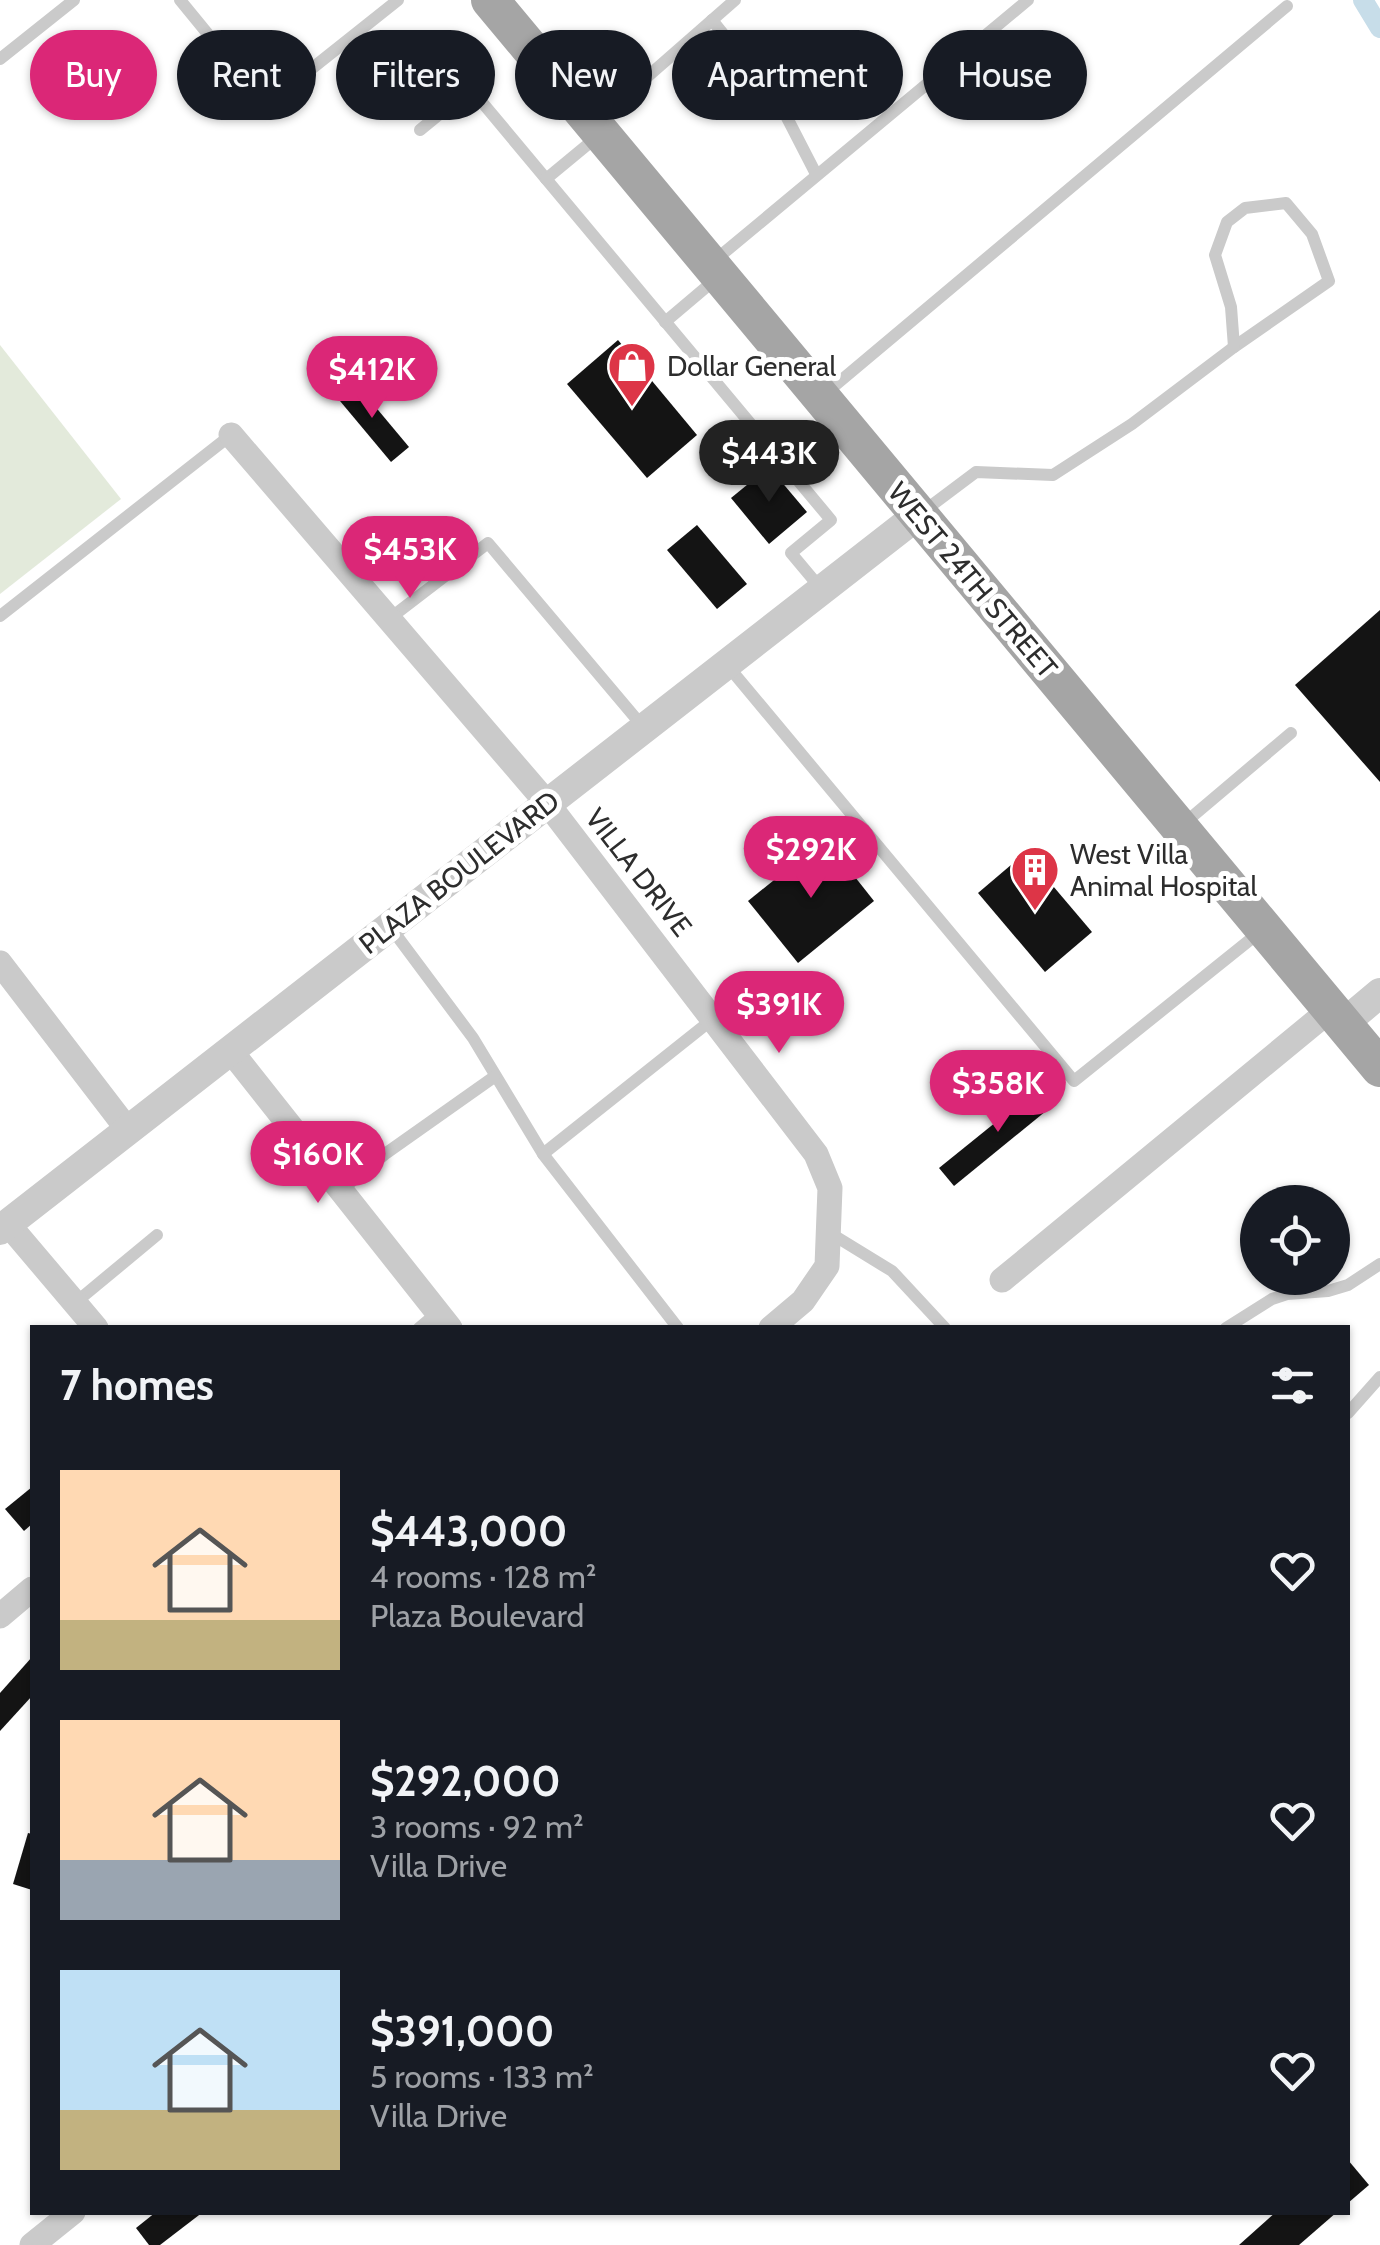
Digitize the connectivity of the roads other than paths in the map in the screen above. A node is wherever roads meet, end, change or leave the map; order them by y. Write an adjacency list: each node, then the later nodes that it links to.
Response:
1 (74, 0): 9 (lane)
2 (180, 0): 3 (lane)
3 (398, 0)
4 (735, 0): 8 (lane)
5 (1028, 0): 12 (lane)
6 (499, 3): 10 (main road, WEST 24TH STREET)
7 (1287, 6): 17 (lane)
8 (712, 20): 10 (lane); 12 (lane)
9 (0, 59)
10 (596, 129): 13 (lane); 14 (main road, WEST 24TH STREET)
11 (420, 130): 13 (lane)
12 (816, 174): 14 (lane)
13 (546, 179): 15 (lane)
14 (714, 271): 15 (lane); 17 (main road, WEST 24TH STREET)
15 (665, 322): 20 (lane)
16 (1234, 347): 16 (lane); 19 (lane)
17 (820, 398): 19 (main road, WEST 24TH STREET)
18 (230, 435): 21 (lane); 22 (street, VILLA DRIVE)
19 (918, 515): 20 (street, PLAZA BOULEVARD); 27 (main road, WEST 24TH STREET)
20 (822, 590): 23 (street, PLAZA BOULEVARD)
21 (0, 616)
22 (389, 619): 24 (lane); 26 (street, VILLA DRIVE)
23 (726, 665): 24 (street, PLAZA BOULEVARD); 29 (lane)
24 (644, 728): 26 (street, PLAZA BOULEVARD)
25 (1291, 733): 27 (lane)
26 (547, 803): 28 (street, PLAZA BOULEVARD); 33 (street, VILLA DRIVE)
27 (1179, 827): 29 (main road, WEST 24TH STREET)
28 (390, 926): 34 (street, PLAZA BOULEVARD); 36 (lane)
29 (1263, 928): 32 (main road, WEST 24TH STREET)
30 (0, 962): 37 (street)
31 (1380, 993): 32 (street)
32 (1337, 1016): 35 (main road, WEST 24TH STREET); 44 (street)
33 (714, 1018): 38 (lane); 41 (street, VILLA DRIVE)
34 (230, 1050): 37 (street, PLAZA BOULEVARD); 39 (street)
35 (1380, 1068)
36 (494, 1078): 38 (lane); 39 (lane)
37 (128, 1130): 40 (street, PLAZA BOULEVARD)
38 (543, 1154): 48 (lane)
39 (341, 1190): 46 (street)
40 (4, 1227): 45 (street)
41 (830, 1233): 49 (street, VILLA DRIVE); 50 (lane)
42 (158, 1235): 45 (lane)
43 (1380, 1264): 51 (lane)
44 (1002, 1280)
45 (75, 1302): 47 (street)
46 (435, 1322)
47 (94, 1325)
48 (676, 1325)
49 (776, 1325)
50 (942, 1325)
51 (1231, 1325)
52 (1380, 1377): 53 (lane)
53 (1350, 1411)
54 (30, 1591): 55 (street)
55 (0, 1616)
56 (69, 2215): 57 (street)
57 (32, 2245)

